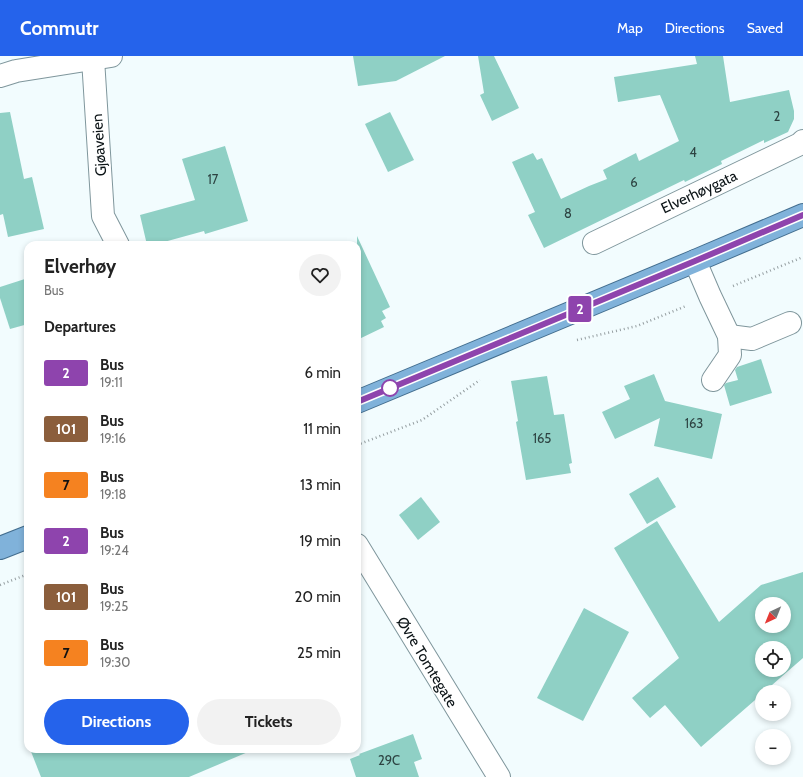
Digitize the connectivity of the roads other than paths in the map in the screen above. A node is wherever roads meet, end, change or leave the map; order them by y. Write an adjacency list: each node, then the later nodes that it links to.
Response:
1 (102, 57): 2 (street); 5 (street, Gjøaveien)
2 (0, 76)
3 (803, 141): 6 (street, Elverhøygata)
4 (803, 215): 7 (highway)
5 (116, 241)
6 (594, 243)
7 (695, 261): 9 (street); 11 (highway)
8 (790, 323): 9 (street)
9 (729, 336): 10 (street)
10 (713, 380)
11 (361, 400)
12 (24, 539): 13 (highway)
13 (0, 548)
14 (361, 552): 15 (street, Øvre Tomtegate)
15 (498, 777)

